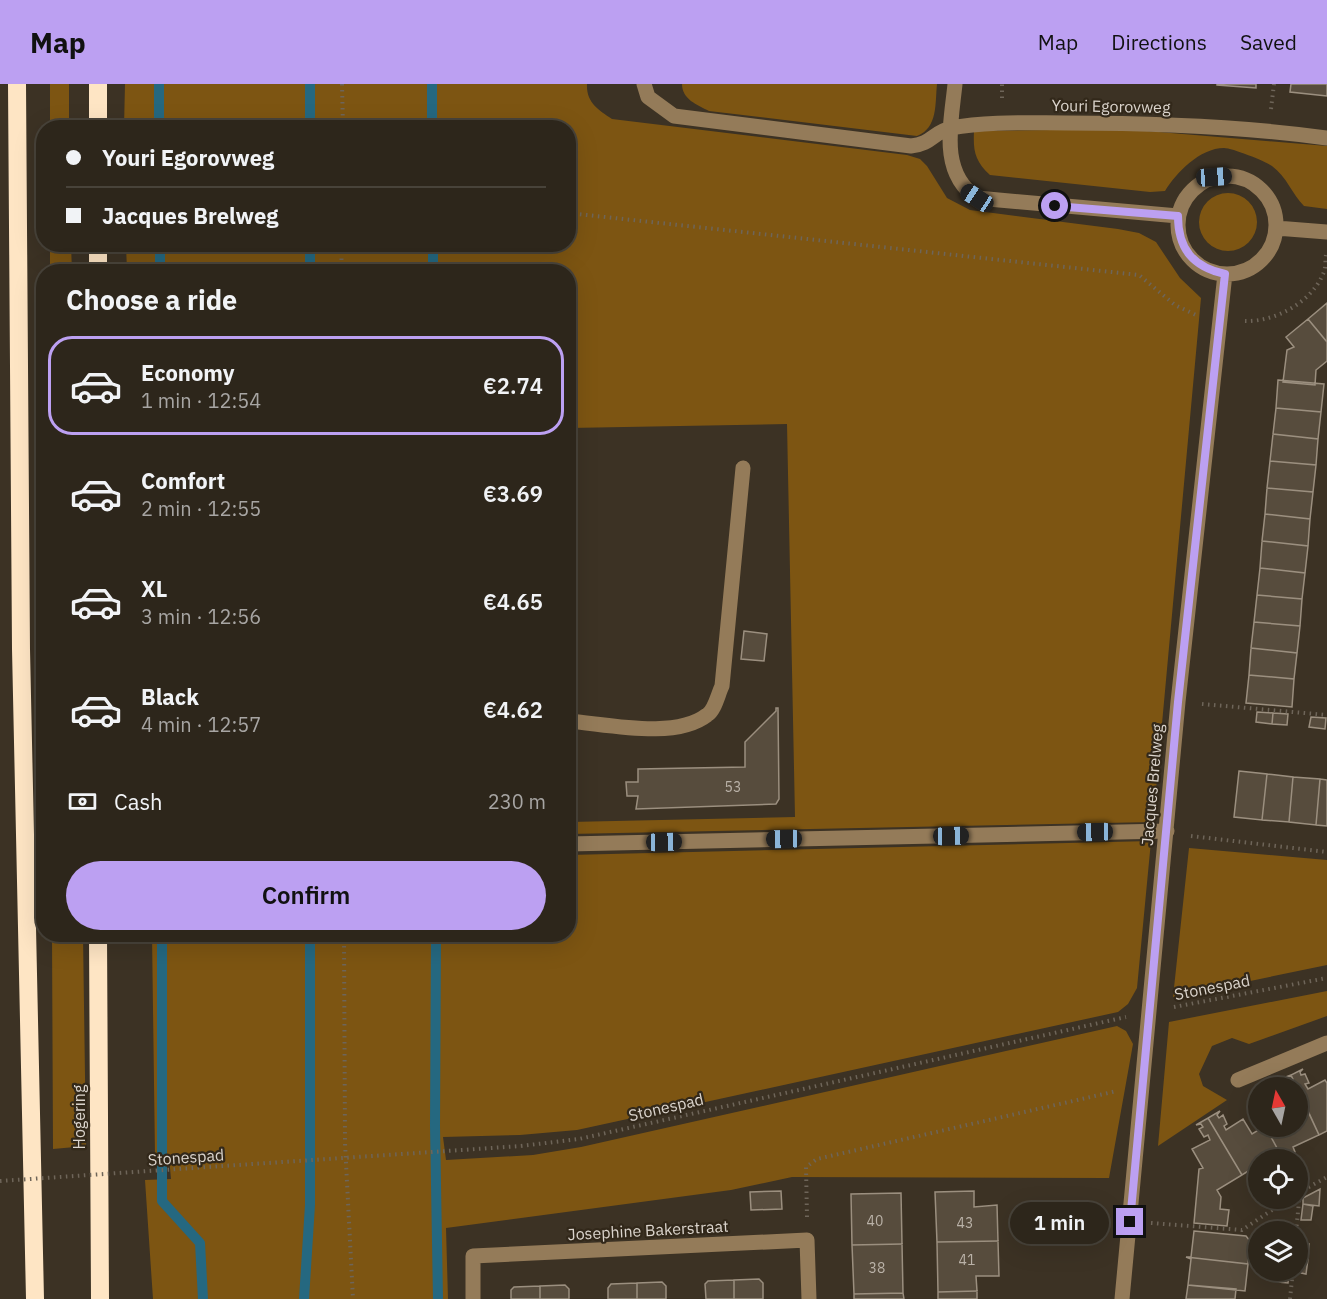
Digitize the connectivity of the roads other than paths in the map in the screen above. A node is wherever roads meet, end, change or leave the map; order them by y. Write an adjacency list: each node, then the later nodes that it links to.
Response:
1 (17, 84): 19 (highway)
2 (98, 84): 5 (highway)
3 (644, 84): 6 (street)
4 (955, 84): 6 (street)
5 (98, 120)
6 (951, 128): 7 (street, Youri Egorovweg); 8 (street)
7 (1327, 138)
8 (1178, 216): 9 (street); 11 (street)
9 (1276, 228): 10 (street); 11 (street)
10 (1327, 232)
11 (1225, 274): 14 (street, Jacques Brelweg)
12 (743, 468): 13 (street)
13 (576, 722)
14 (1167, 831): 15 (street); 25 (street, Jacques Brelweg)
15 (576, 844)
16 (98, 942): 22 (highway, Hogering)
17 (1327, 1043): 18 (street)
18 (1238, 1080)
19 (34, 1250): 20 (highway); 21 (highway)
20 (23, 1299)
21 (35, 1299)
22 (102, 1299)
23 (473, 1299): 24 (street, Josephine Bakerstraat)
24 (809, 1299)
25 (1122, 1299)

